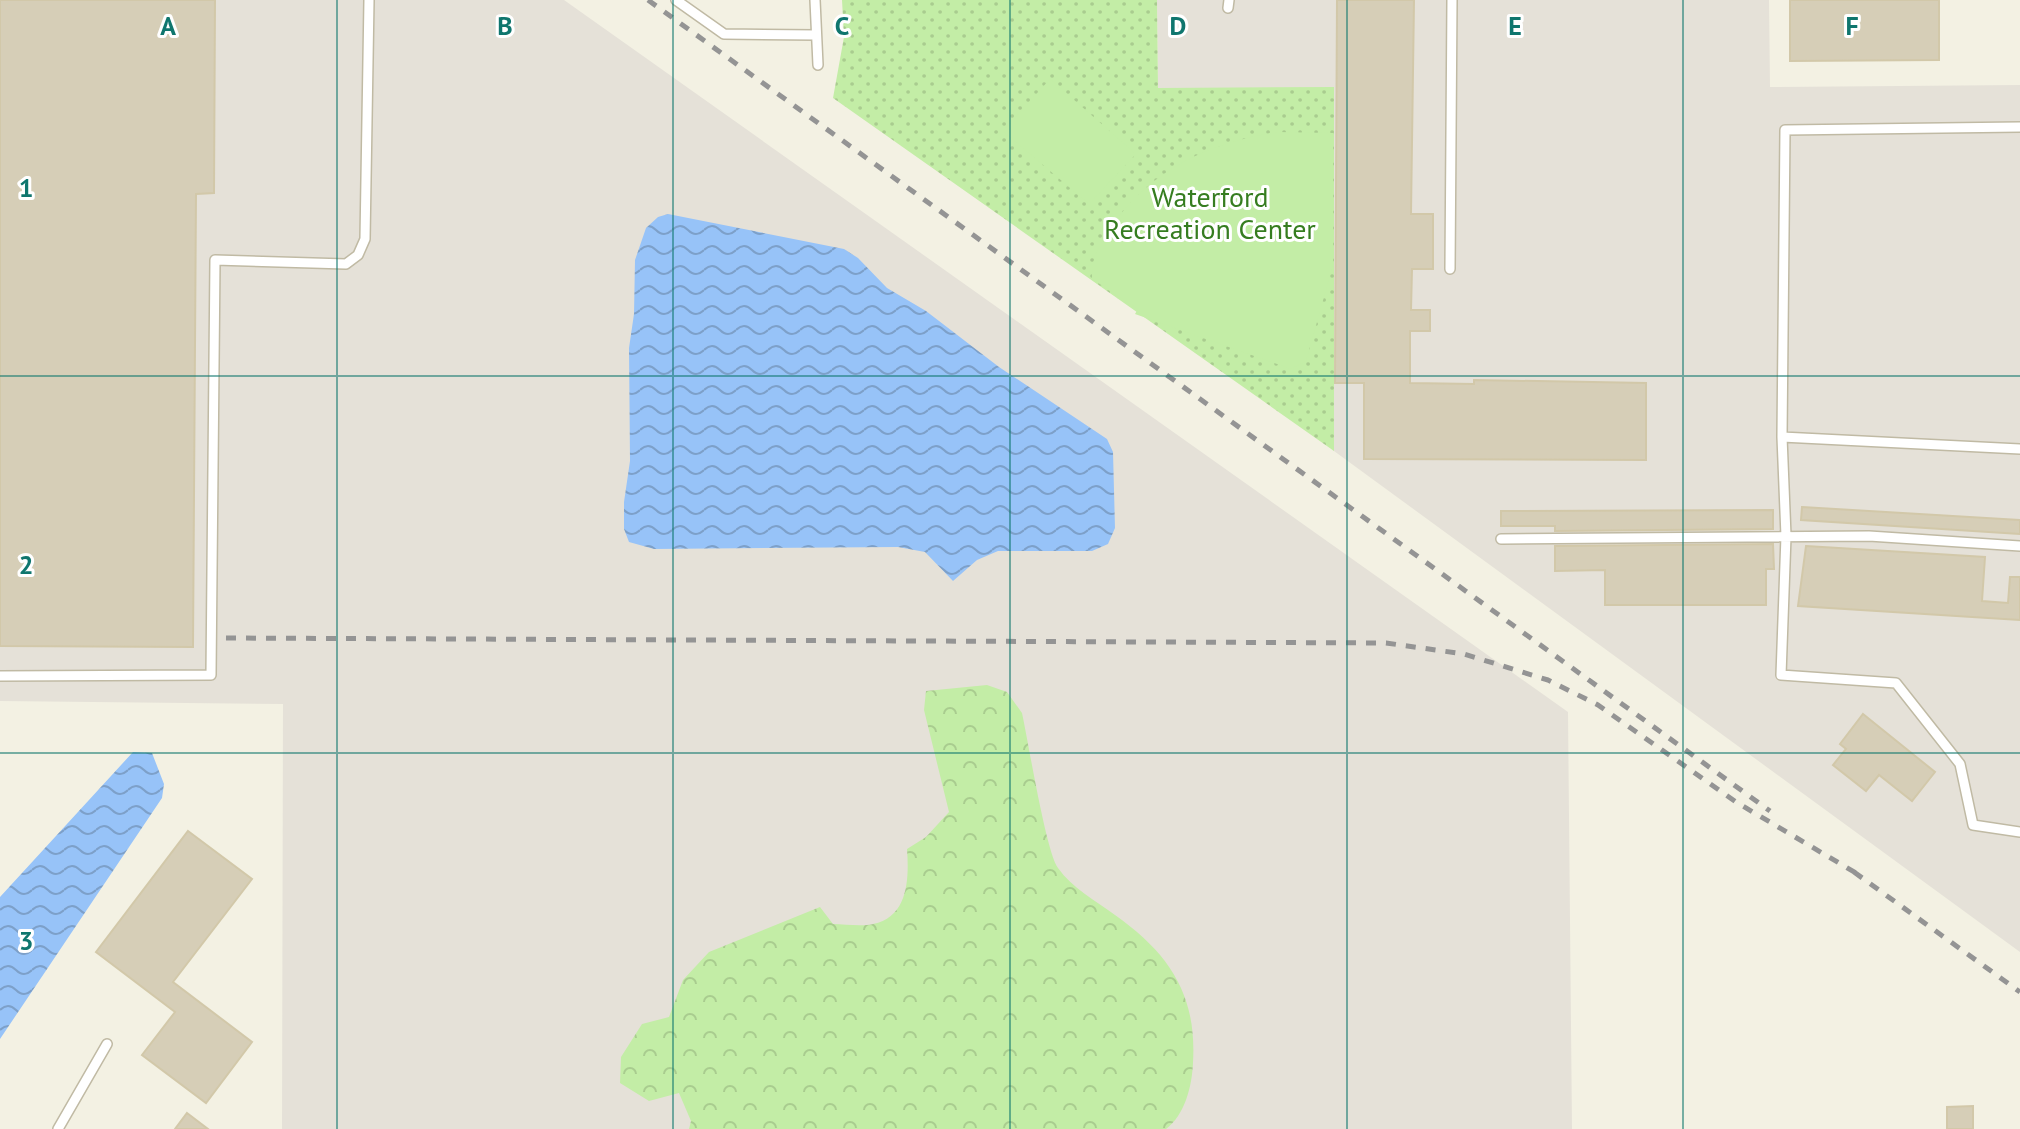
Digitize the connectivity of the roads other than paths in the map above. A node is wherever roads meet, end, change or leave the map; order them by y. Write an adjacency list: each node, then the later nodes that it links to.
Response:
1 (369, 0): 14 (lane)
2 (676, 0): 5 (lane)
3 (815, 0): 5 (lane)
4 (1452, 0): 8 (lane)
5 (816, 35): 6 (lane)
6 (818, 65)
7 (2020, 127): 9 (lane)
8 (1450, 269)
9 (1782, 437): 10 (lane); 11 (lane)
10 (2020, 449)
11 (1786, 536): 12 (lane); 13 (lane); 15 (lane)
12 (1501, 539)
13 (2020, 546)
14 (0, 676)
15 (2020, 832)
16 (107, 1044): 17 (lane)
17 (58, 1129)

